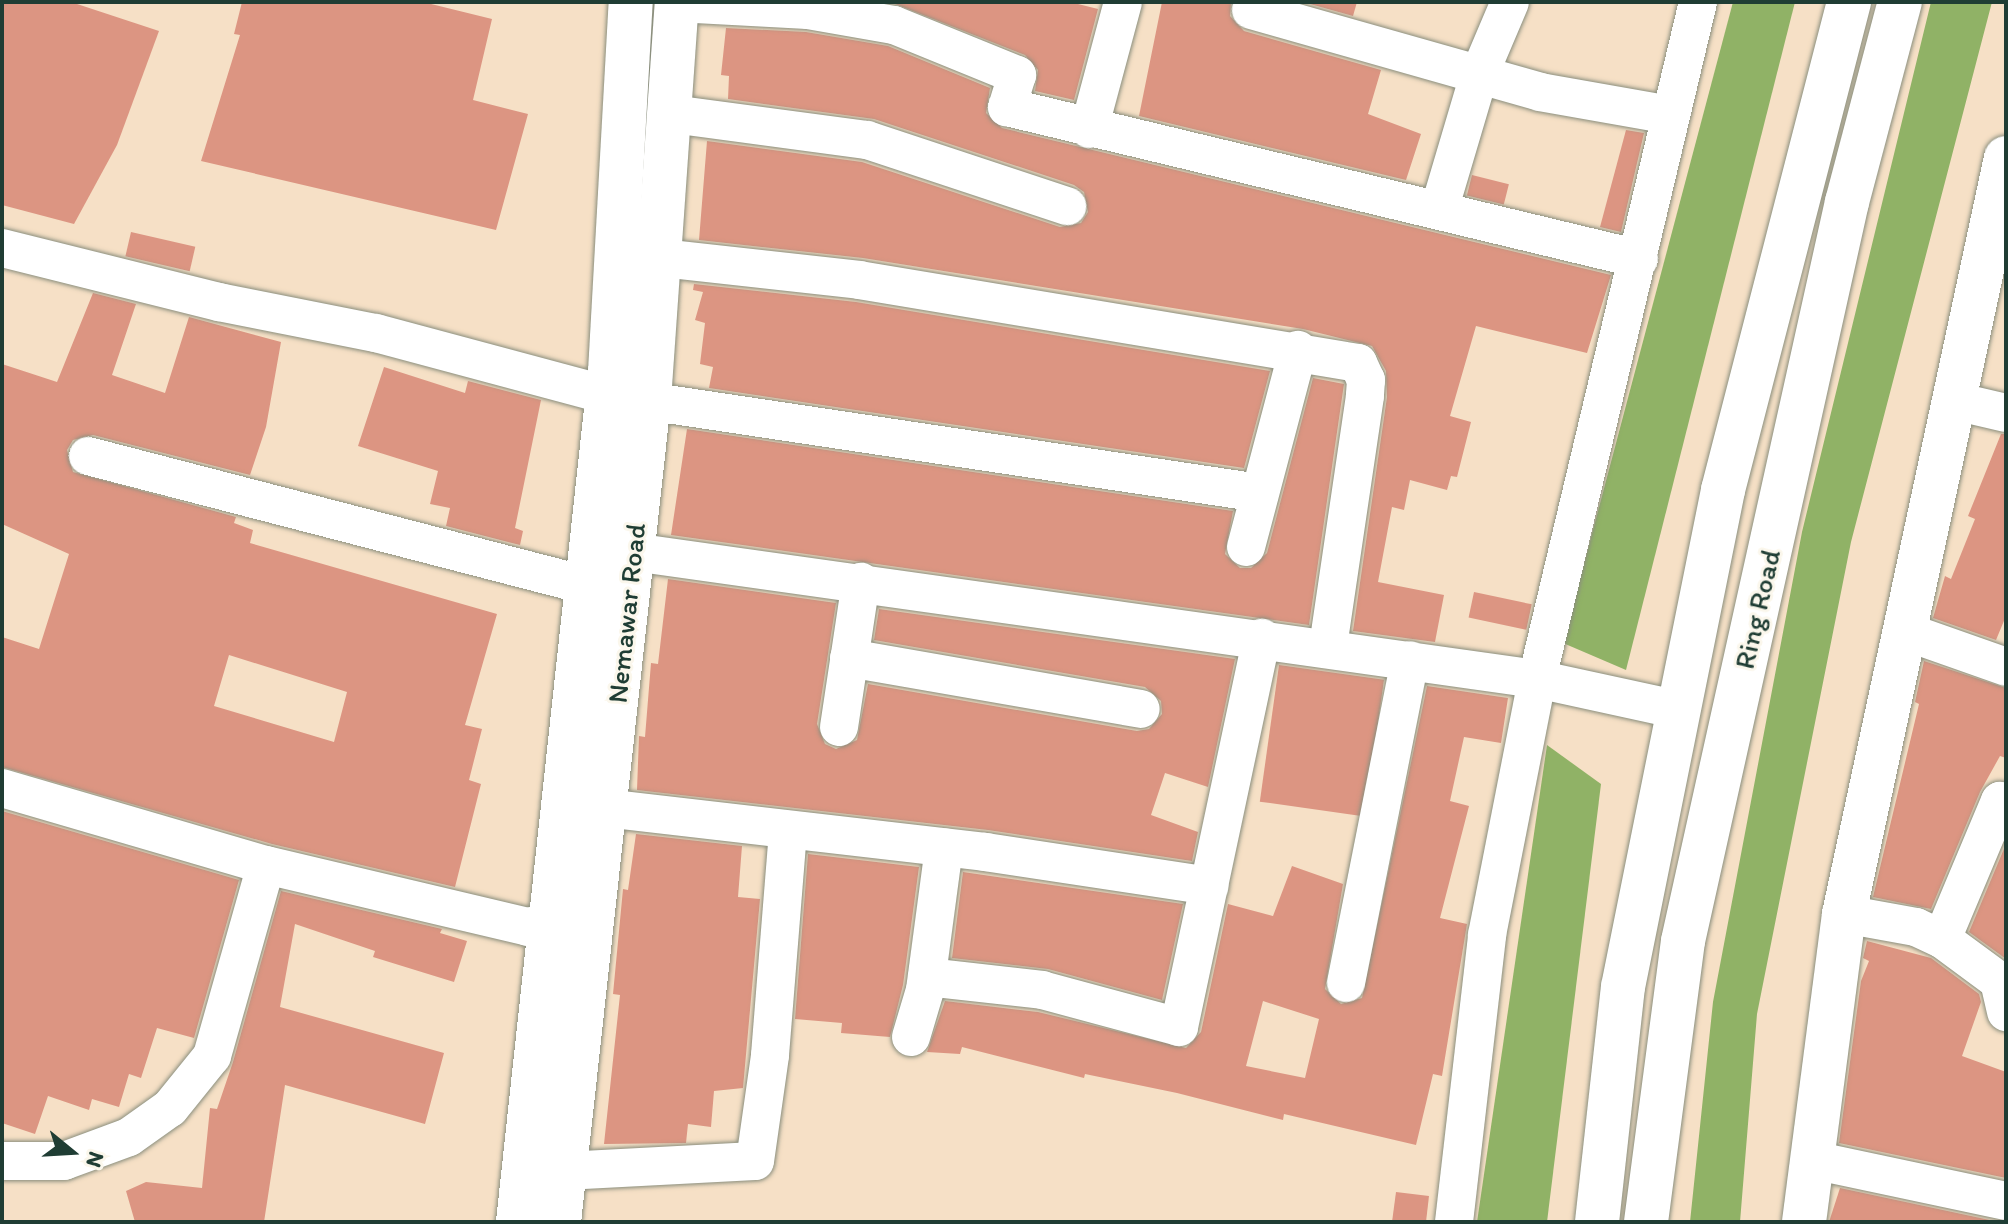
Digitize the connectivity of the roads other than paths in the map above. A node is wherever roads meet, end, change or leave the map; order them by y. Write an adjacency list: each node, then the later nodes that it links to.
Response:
1 (631, 2): 20 (main road, Nemawar Road)
2 (1123, 2): 12 (street)
3 (1510, 2): 9 (street)
4 (1698, 2): 11 (street)
5 (1849, 2): 37 (main road, Ring Road)
6 (1900, 2): 61 (main road, Ring Road)
7 (677, 3): 10 (main road, Nemawar Road); 12 (street)
8 (1251, 10): 9 (street)
9 (1479, 75): 11 (street); 15 (street)
10 (672, 114): 14 (street); 17 (main road, Nemawar Road)
11 (1670, 115): 18 (street)
12 (1089, 129): 15 (street)
13 (2006, 158): 21 (main road)
14 (1067, 206)
15 (1439, 210): 18 (street)
16 (2, 248): 20 (street)
17 (661, 258): 19 (street); 20 (main road, Nemawar Road)
18 (1639, 259): 35 (street)
19 (1298, 350): 24 (street); 31 (street)
20 (628, 397): 24 (street); 26 (main road, Nemawar Road); 28 (main road, Nemawar Road)
21 (1955, 401): 22 (street); 29 (main road)
22 (2006, 413)
23 (88, 456): 28 (street)
24 (1260, 493): 25 (street)
25 (1246, 547)
26 (633, 552): 27 (street); 41 (main road, Nemawar Road)
27 (861, 582): 30 (street); 32 (street)
28 (585, 585): 47 (main road, Nemawar Road)
29 (1904, 631): 34 (street); 46 (main road)
30 (1262, 638): 31 (street); 45 (street)
31 (1328, 648): 33 (street)
32 (849, 658): 36 (street); 38 (street)
33 (1410, 660): 35 (street); 50 (street)
34 (2006, 667)
35 (1537, 679): 37 (street); 59 (street)
36 (1141, 709)
37 (1679, 710): 60 (main road, Ring Road)
38 (839, 727)
39 (2, 788): 44 (street)
40 (2006, 805): 48 (street)
41 (605, 808): 42 (street); 47 (main road, Nemawar Road)
42 (788, 831): 43 (street); 55 (street)
43 (944, 847): 45 (street); 49 (street)
44 (266, 865): 47 (street); 54 (street)
45 (1209, 886): 49 (street)
46 (1844, 914): 48 (street); 53 (main road)
47 (571, 922): 55 (main road, Nemawar Road); 57 (main road, Nemawar Road)
48 (1942, 939): 51 (street)
49 (927, 977): 52 (street)
50 (1346, 983)
51 (2006, 1012)
52 (911, 1037)
53 (1813, 1160): 56 (street); 62 (main road)
54 (2, 1161)
55 (564, 1171): 58 (main road, Nemawar Road)
56 (2006, 1201)
57 (518, 1222)
58 (559, 1222)
59 (1454, 1222)
60 (1597, 1222)
61 (1646, 1222)
62 (1804, 1222)

